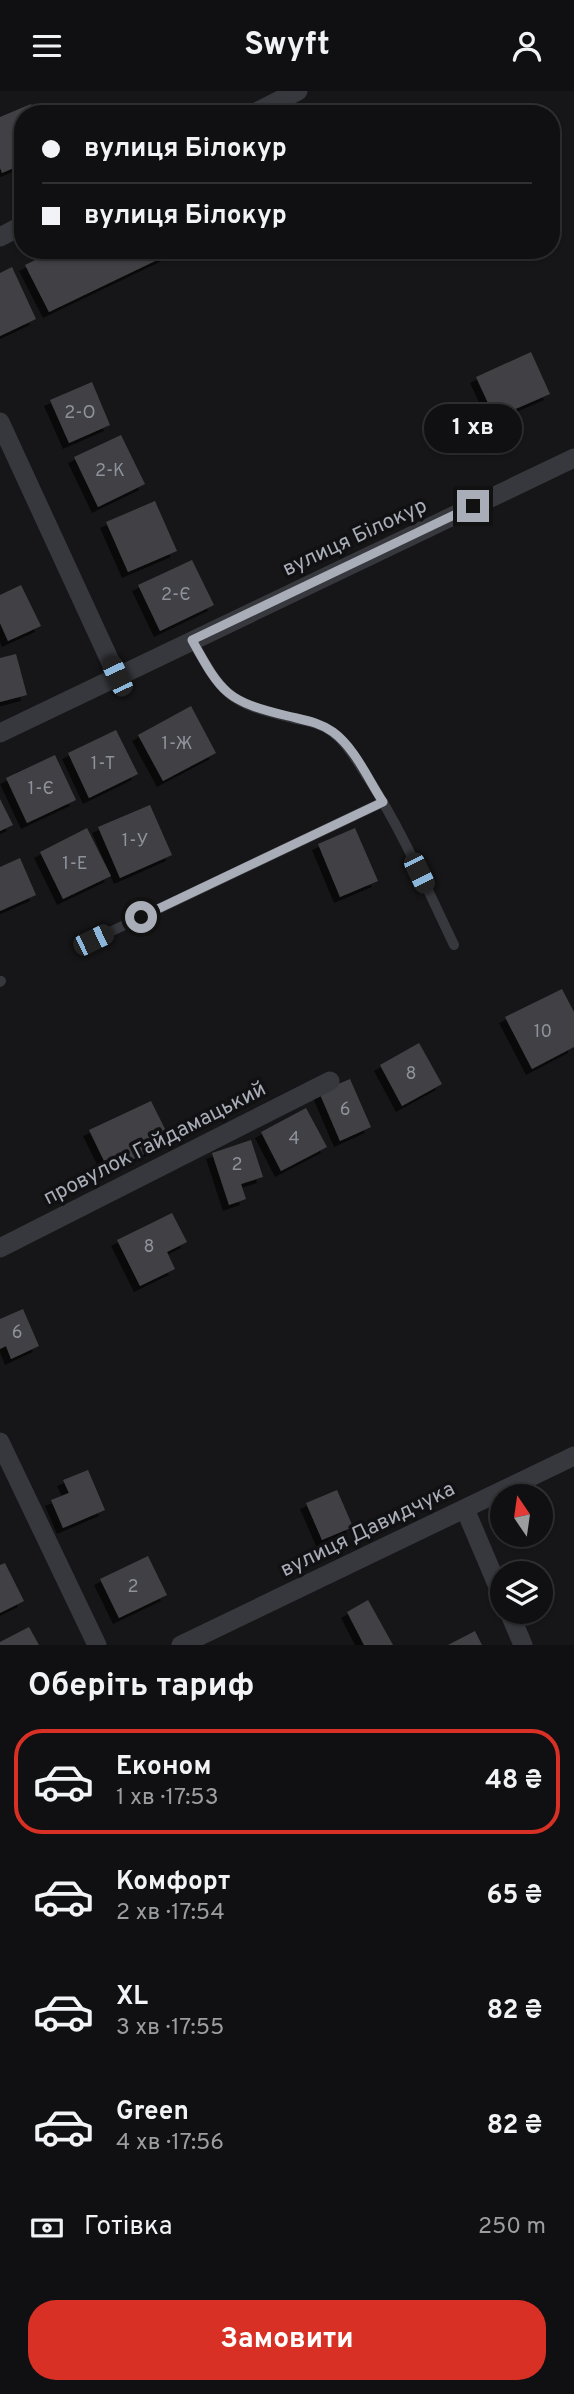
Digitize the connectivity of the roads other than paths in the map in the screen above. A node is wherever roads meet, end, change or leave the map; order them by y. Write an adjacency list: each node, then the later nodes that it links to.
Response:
1 (298, 91): 2 (street)
2 (270, 105)
3 (0, 422): 6 (street)
4 (574, 458): 5 (street, вулиця Білокур)
5 (192, 640): 6 (street, вулиця Білокур); 8 (lane)
6 (117, 676): 7 (street, вулиця Білокур)
7 (0, 733)
8 (383, 802): 9 (lane); 10 (lane)
9 (93, 940)
10 (454, 945)
11 (330, 1080): 12 (street, провулок Гайдамацький)
12 (0, 1248)
13 (0, 1442): 18 (street)
14 (574, 1456): 15 (street, вулиця Давидчука)
15 (465, 1509): 16 (street); 19 (street, вулиця Давидчука)
16 (490, 1568)
17 (514, 1624): 20 (street)
18 (97, 1645)
19 (181, 1645)
20 (523, 1645)

